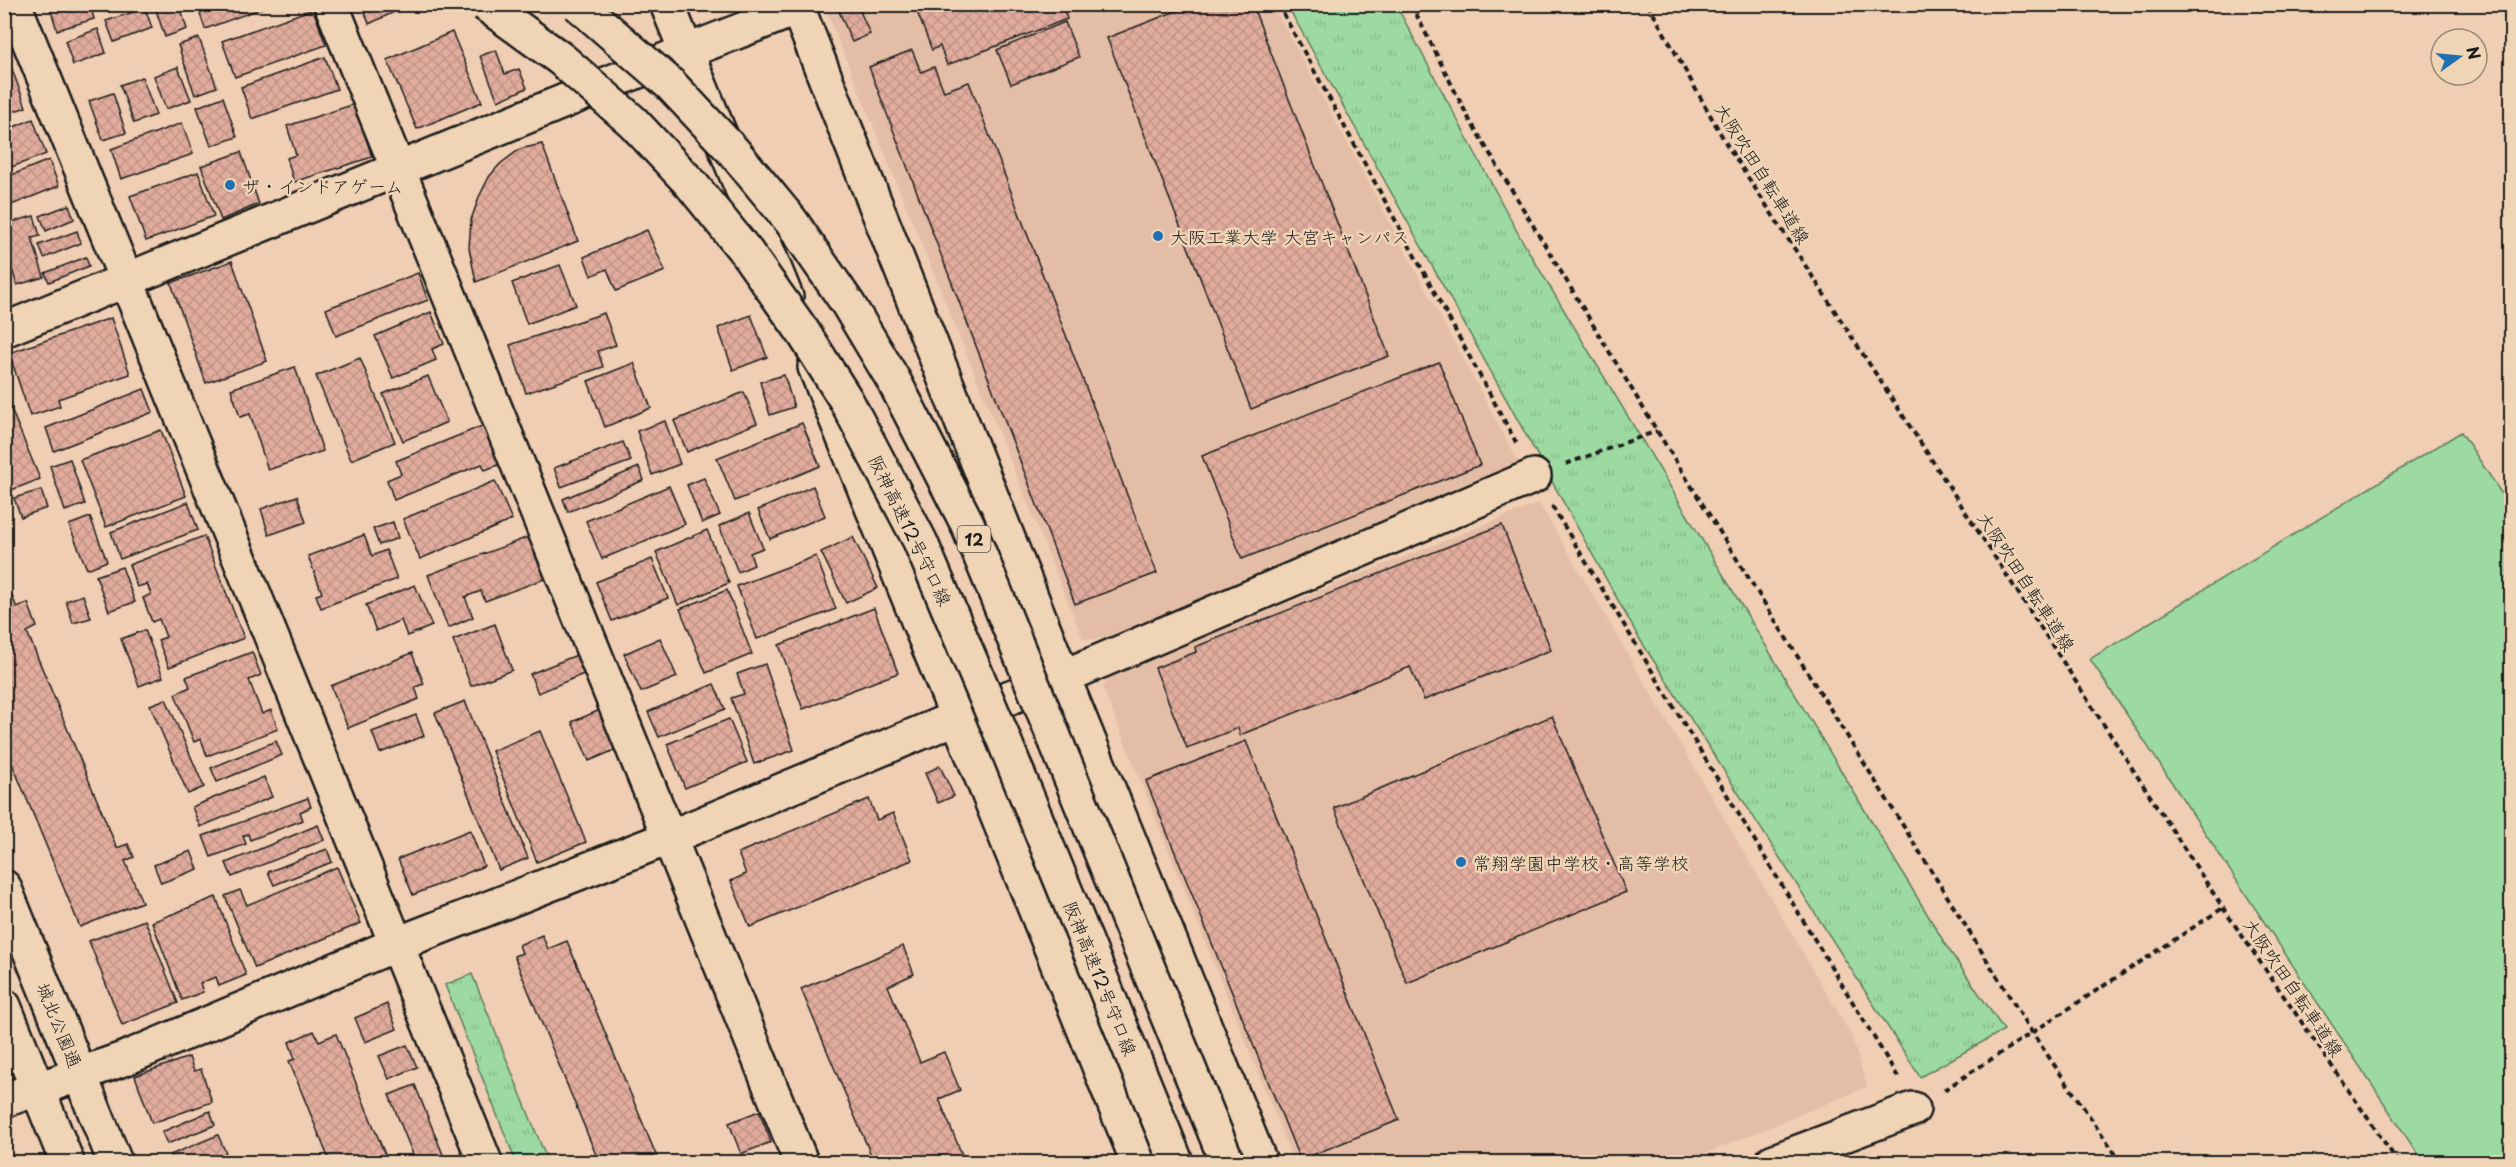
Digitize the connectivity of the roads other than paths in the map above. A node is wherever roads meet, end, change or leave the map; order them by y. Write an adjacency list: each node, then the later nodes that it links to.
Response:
1 (14, 4): 9 (main road)
2 (331, 4): 8 (main road)
3 (485, 4): 27 (main road, 阪神高速12号守口線, bridge)
4 (578, 4): 28 (main road, 12, bridge)
5 (667, 4): 7 (main road)
6 (797, 6): 7 (main road); 12 (main road)
7 (685, 52): 8 (main road); 13 (main road)
8 (398, 170): 9 (main road); 14 (main road)
9 (127, 280): 10 (main road); 16 (main road)
10 (4, 330)
11 (1534, 476): 12 (main road)
12 (1063, 677): 13 (main road); 29 (main road)
13 (958, 717): 14 (main road); 26 (main road)
14 (668, 838): 16 (main road); 25 (main road)
15 (4, 887): 18 (main road, 城北公園通)
16 (397, 944): 18 (main road); 24 (main road)
17 (4, 1006): 19 (main road)
18 (81, 1075): 19 (main road); 23 (main road, 城北公園通)
19 (38, 1089): 20 (main road); 22 (main road)
20 (4, 1100)
21 (1912, 1109): 30 (main road)
22 (67, 1162)
23 (115, 1162)
24 (485, 1162)
25 (801, 1162)
26 (1138, 1162)
27 (1176, 1162)
28 (1227, 1162)
29 (1260, 1162)
30 (1772, 1162)

